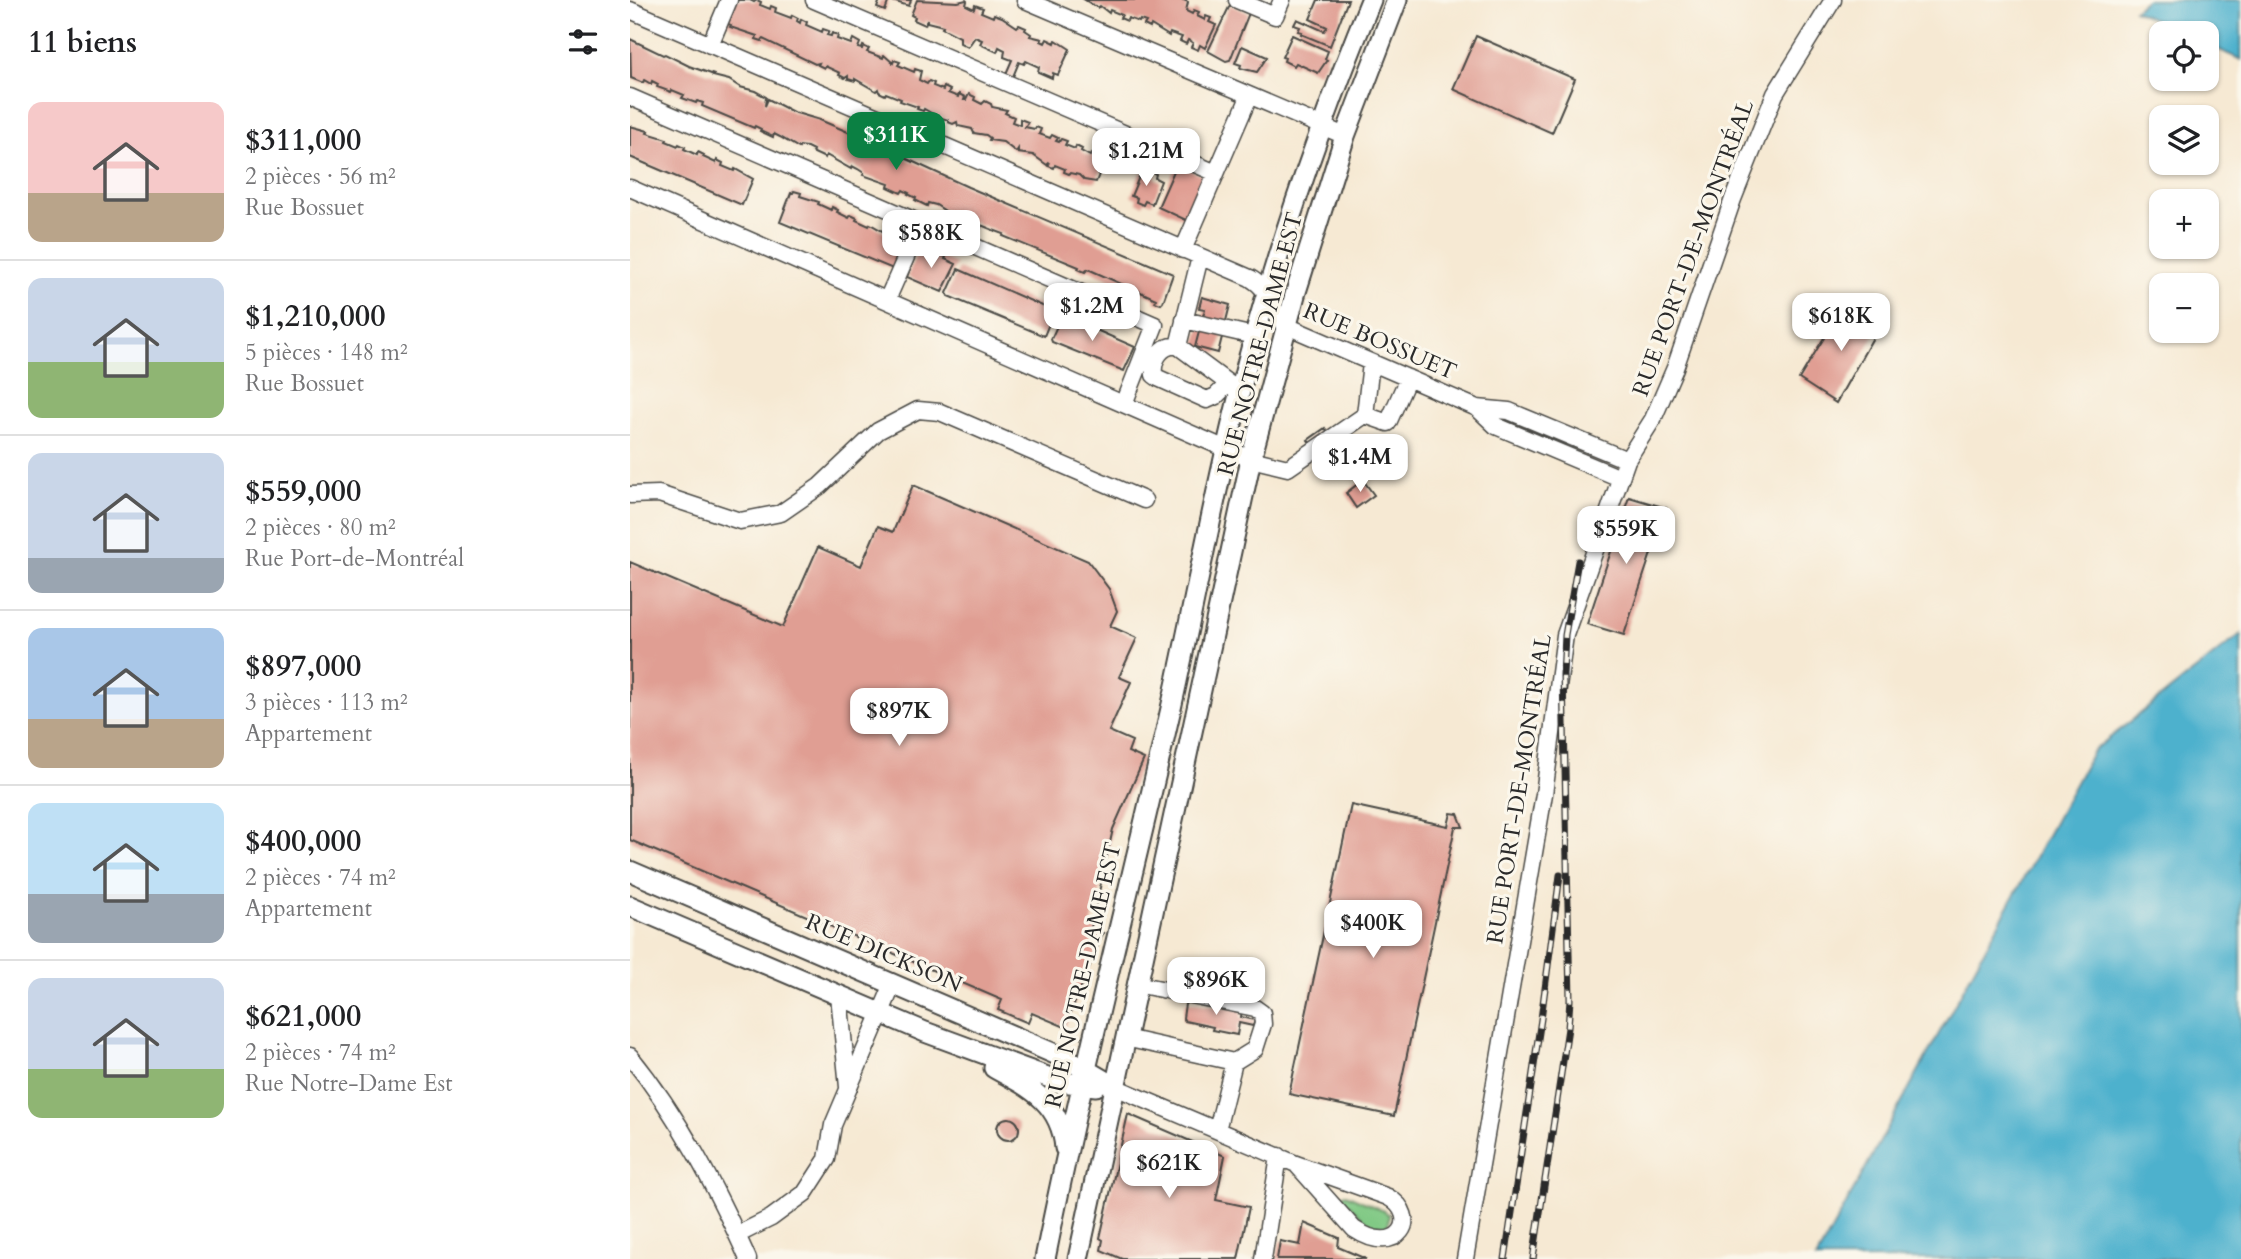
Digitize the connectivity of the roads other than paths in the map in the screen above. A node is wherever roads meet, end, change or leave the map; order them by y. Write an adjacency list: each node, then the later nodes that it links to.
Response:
1 (729, 0): 10 (street)
2 (814, 0): 15 (street)
3 (1025, 0): 12 (street)
4 (1237, 0): 5 (street)
5 (1282, 0)
6 (1371, 0): 13 (main road, RUE NOTRE-DAME EST)
7 (1397, 0): 14 (main road, RUE NOTRE-DAME EST)
8 (1833, 0): 34 (street, RUE PORT-DE-MONTRÉAL)
9 (633, 7): 10 (street, RUE BOSSUET)
10 (710, 45): 18 (street, RUE BOSSUET)
11 (630, 97): 17 (street)
12 (1249, 97): 13 (street); 15 (street)
13 (1323, 127): 14 (street); 20 (main road, RUE NOTRE-DAME EST)
14 (1345, 136): 23 (main road, RUE NOTRE-DAME EST)
15 (1216, 173): 18 (street)
16 (630, 188): 21 (street)
17 (921, 223): 21 (street); 29 (street)
18 (1182, 250): 19 (street, RUE BOSSUET)
19 (1200, 257): 20 (street, RUE BOSSUET); 22 (street)
20 (1267, 292): 23 (street, RUE BOSSUET); 24 (main road, RUE NOTRE-DAME EST)
21 (887, 300): 29 (street)
22 (1184, 320): 24 (street); 25 (street)
23 (1287, 326): 26 (street, RUE BOSSUET); 33 (main road, RUE NOTRE-DAME EST)
24 (1254, 336): 28 (main road, RUE NOTRE-DAME EST)
25 (1178, 346): 28 (street); 28 (street)
26 (1371, 363): 27 (street, RUE BOSSUET); 31 (street)
27 (1408, 378): 30 (street, RUE BOSSUET); 31 (street)
28 (1234, 388): 32 (main road, RUE NOTRE-DAME EST)
29 (1124, 404): 32 (street)
30 (1477, 408): 34 (street, RUE BOSSUET); 35 (street, RUE BOSSUET)
31 (1365, 415): 33 (street)
32 (1226, 449): 33 (street); 38 (main road, RUE NOTRE-DAME EST)
33 (1251, 459): 39 (main road, RUE NOTRE-DAME EST)
34 (1628, 460): 35 (street, RUE PORT-DE-MONTRÉAL)
35 (1620, 478): 66 (street, RUE PORT-DE-MONTRÉAL)
36 (630, 495): 37 (street)
37 (1144, 500)
38 (1172, 703): 39 (main road); 54 (main road, RUE NOTRE-DAME EST)
39 (1196, 708): 47 (main road, RUE NOTRE-DAME EST)
40 (630, 871): 41 (main road, RUE DICKSON)
41 (661, 885): 43 (main road); 44 (main road, RUE DICKSON)
42 (630, 906): 43 (main road, RUE DICKSON)
43 (649, 914): 45 (main road, RUE DICKSON)
44 (746, 922): 45 (main road); 46 (main road, RUE DICKSON)
45 (734, 951): 48 (main road, RUE DICKSON)
46 (893, 984): 49 (street); 54 (main road, RUE DICKSON)
47 (1136, 984): 51 (main road, RUE NOTRE-DAME EST); 53 (street)
48 (839, 995): 49 (main road, RUE DICKSON); 56 (street)
49 (880, 1014): 50 (main road, RUE DICKSON); 56 (street)
50 (925, 1032): 54 (main road, RUE DICKSON); 59 (main road)
51 (1125, 1038): 53 (street); 55 (main road, RUE NOTRE-DAME EST)
52 (630, 1056): 61 (street)
53 (1234, 1062): 57 (street)
54 (1085, 1077): 55 (main road, RUE DICKSON); 59 (main road, RUE NOTRE-DAME EST)
55 (1115, 1087): 57 (street, RUE DICKSON); 62 (main road, RUE NOTRE-DAME EST)
56 (848, 1088): 61 (street)
57 (1217, 1130): 58 (street, RUE DICKSON)
58 (1279, 1157): 60 (street, RUE DICKSON); 65 (street)
59 (1065, 1158): 64 (main road, RUE NOTRE-DAME EST)
60 (1296, 1164): 60 (street, RUE DICKSON)
61 (737, 1235): 63 (street)
62 (1082, 1258)
63 (748, 1259)
64 (1045, 1259)
65 (1263, 1259)
66 (1465, 1259)

